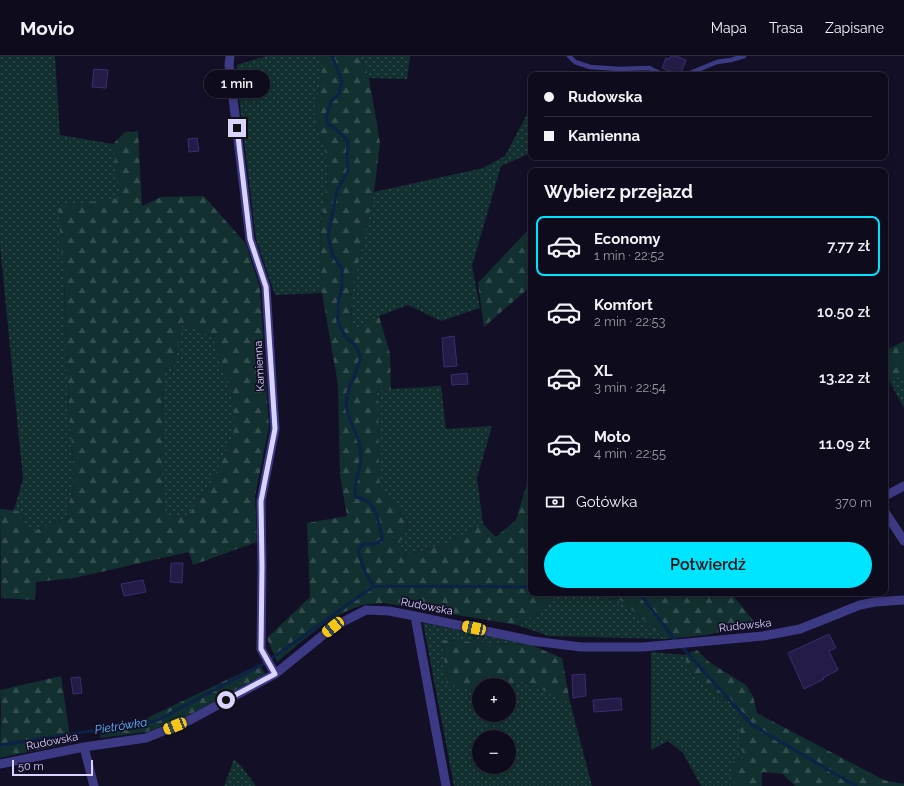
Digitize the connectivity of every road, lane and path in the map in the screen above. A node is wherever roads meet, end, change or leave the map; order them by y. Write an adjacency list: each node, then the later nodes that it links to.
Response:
1 (230, 56): 12 (street, Kamienna)
2 (569, 56): 4 (lane)
3 (744, 56): 5 (lane)
4 (658, 72)
5 (692, 72)
6 (904, 486): 7 (street)
7 (888, 494)
8 (888, 517): 9 (street)
9 (904, 541)
10 (904, 600): 11 (street, Rudowska)
11 (414, 616): 12 (street, Rudowska); 16 (street)
12 (275, 674): 13 (street, Rudowska)
13 (84, 747): 14 (street, Rudowska); 15 (street)
14 (0, 764)
15 (94, 786)
16 (446, 786)

